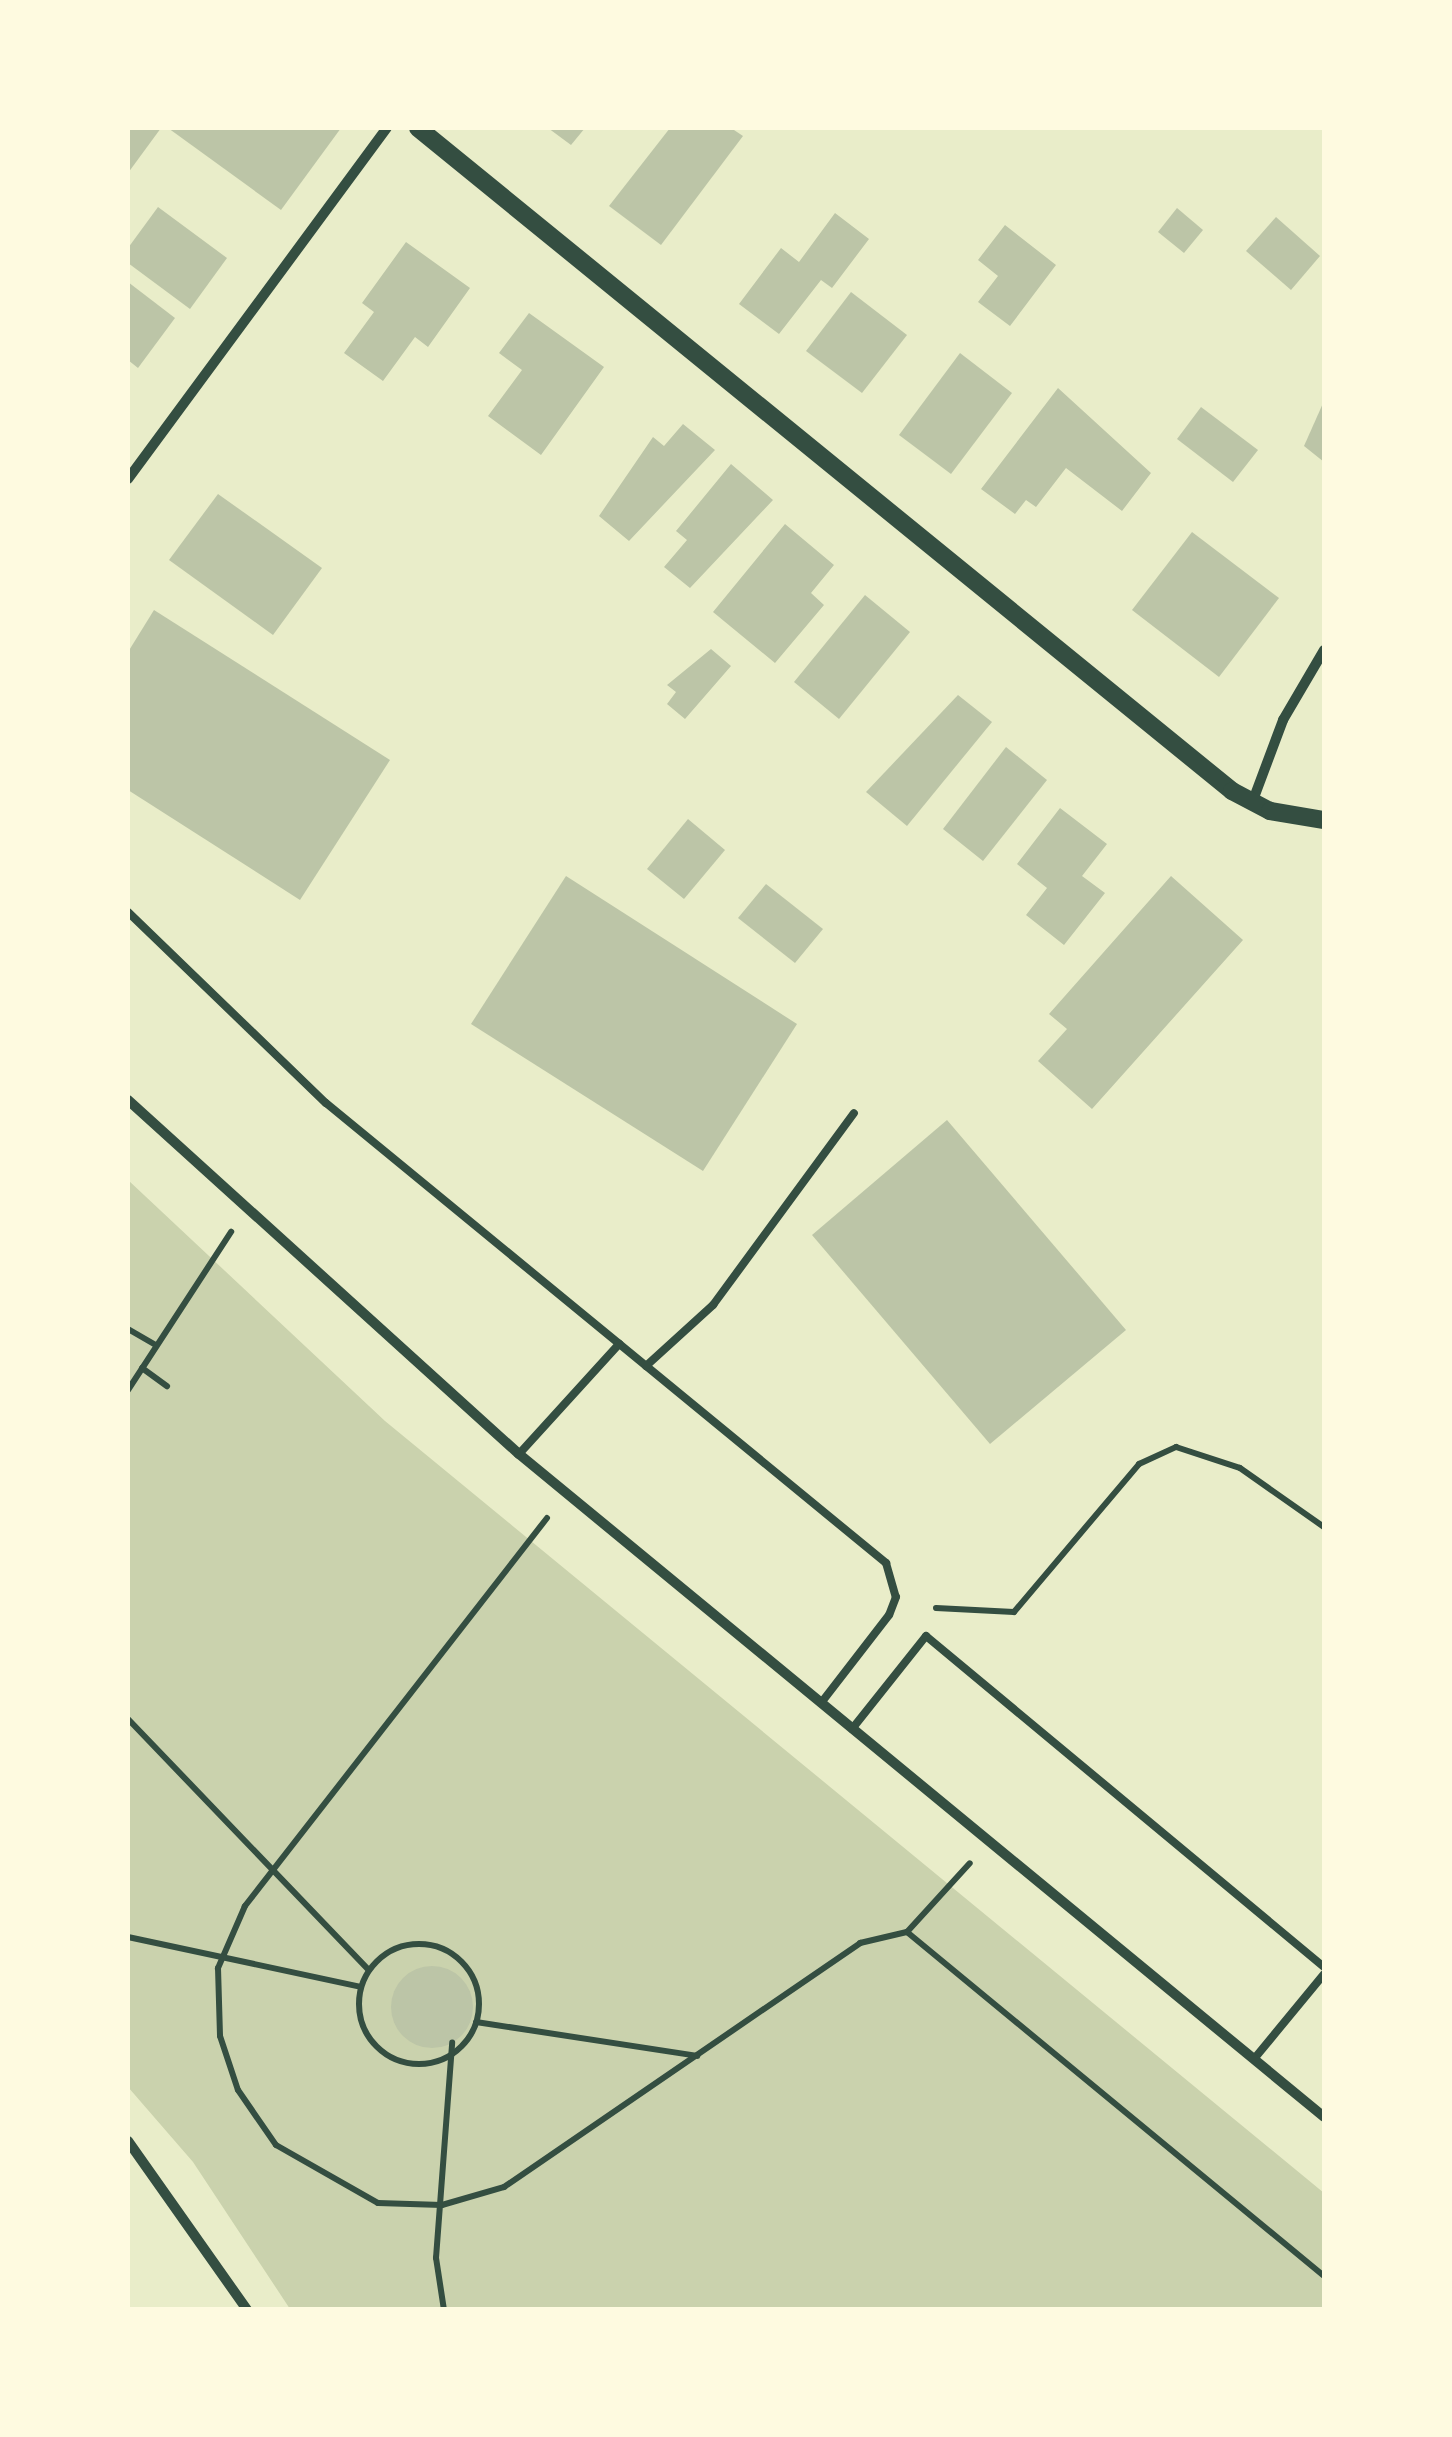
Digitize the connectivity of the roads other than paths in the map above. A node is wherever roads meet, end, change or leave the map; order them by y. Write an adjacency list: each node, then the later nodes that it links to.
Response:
1 (386, 128): 3 (street)
2 (418, 128): 5 (street)
3 (128, 479)
4 (1324, 650): 5 (street)
5 (1252, 804): 6 (street)
6 (1324, 820)
7 (128, 912): 10 (lane)
8 (128, 1100): 12 (street)
9 (854, 1113): 11 (lane)
10 (619, 1344): 11 (lane); 12 (lane)
11 (646, 1366): 13 (lane)
12 (519, 1454): 13 (street)
13 (821, 1703): 14 (street)
14 (852, 1728): 15 (lane); 17 (street)
15 (1324, 1966)
16 (1324, 1974): 17 (lane)
17 (1254, 2059): 18 (street)
18 (1324, 2117)
19 (128, 2141): 20 (street)
20 (247, 2310)

